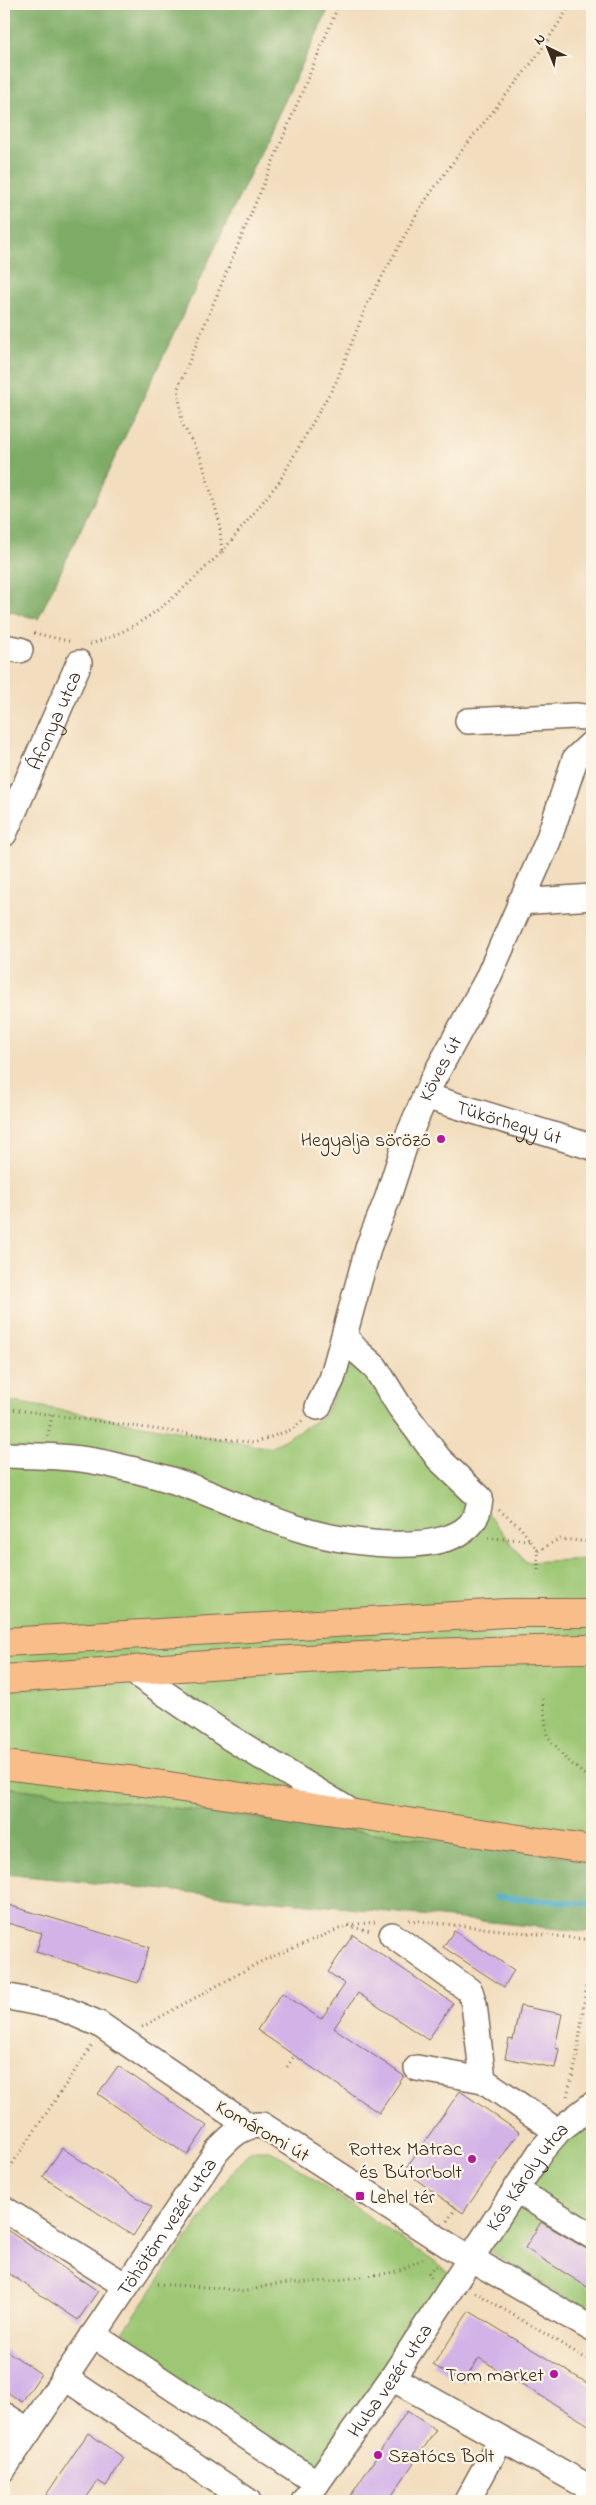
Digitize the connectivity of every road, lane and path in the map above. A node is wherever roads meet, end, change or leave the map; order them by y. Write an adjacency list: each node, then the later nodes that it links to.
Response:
1 (339, 4): 3 (path)
2 (571, 4): 3 (path)
3 (222, 552): 5 (path)
4 (17, 643): 5 (path)
5 (82, 651): 9 (street, Áfonya utca)
6 (592, 718): 7 (street)
7 (468, 721)
8 (592, 743): 11 (street, Köves út)
9 (4, 834)
10 (592, 897): 11 (street)
11 (520, 902): 12 (street, Köves út)
12 (425, 1096): 13 (street, Tükörhegy út); 14 (street, Köves út)
13 (592, 1147)
14 (345, 1337): 15 (street, Köves út); 20 (street)
15 (318, 1407): 17 (path)
16 (4, 1408): 17 (path)
17 (52, 1415): 18 (path)
18 (50, 1427)
19 (4, 1456): 21 (street)
20 (480, 1498): 21 (street); 22 (path)
21 (463, 1530): 22 (path)
22 (530, 1540): 24 (path)
23 (592, 1542): 24 (path)
24 (538, 1550): 25 (path)
25 (538, 1576)
26 (592, 1612): 27 (main road)
27 (4, 1642)
28 (592, 1649): 29 (main road)
29 (132, 1671): 30 (main road); 34 (street)
30 (4, 1679)
31 (542, 1699): 33 (path)
32 (4, 1765): 34 (main road)
33 (592, 1781)
34 (354, 1814): 35 (main road)
35 (592, 1850)
36 (394, 1925): 37 (path); 37 (path); 38 (path); 46 (street)
37 (346, 1926): 42 (path)
38 (592, 1940)
39 (592, 1944): 49 (path)
40 (4, 1996): 41 (street, Komáromi út)
41 (99, 2024): 42 (street, Komáromi út); 50 (path)
42 (122, 2038): 48 (street, Komáromi út)
43 (294, 2056): 44 (path)
44 (287, 2067)
45 (417, 2068): 46 (street)
46 (483, 2080): 49 (street)
47 (592, 2105): 51 (street, Kós Károly utca)
48 (249, 2126): 57 (street, Komáromi út); 59 (street, Töhötöm vezér utca)
49 (551, 2127)
50 (4, 2176)
51 (516, 2190): 55 (street); 57 (street, Kós Károly utca)
52 (456, 2208): 54 (path)
53 (4, 2209): 59 (street)
54 (447, 2221)
55 (592, 2236)
56 (426, 2257): 58 (path)
57 (465, 2269): 60 (street, Komáromi út); 62 (path); 64 (street, Huba vezér utca)
58 (157, 2284)
59 (126, 2286): 61 (street, Töhötöm vezér utca)
60 (592, 2329)
61 (93, 2335): 63 (street, Töhötöm vezér utca); 70 (street)
62 (592, 2362)
63 (64, 2377): 66 (street, Töhötöm vezér utca); 71 (street)
64 (392, 2378): 67 (street); 70 (street, Huba vezér utca)
65 (4, 2415): 66 (street)
66 (29, 2431): 68 (street, Töhötöm vezér utca)
67 (502, 2439): 69 (street); 72 (street)
68 (4, 2468)
69 (592, 2489)
70 (310, 2492)
71 (248, 2501)
72 (467, 2501)

